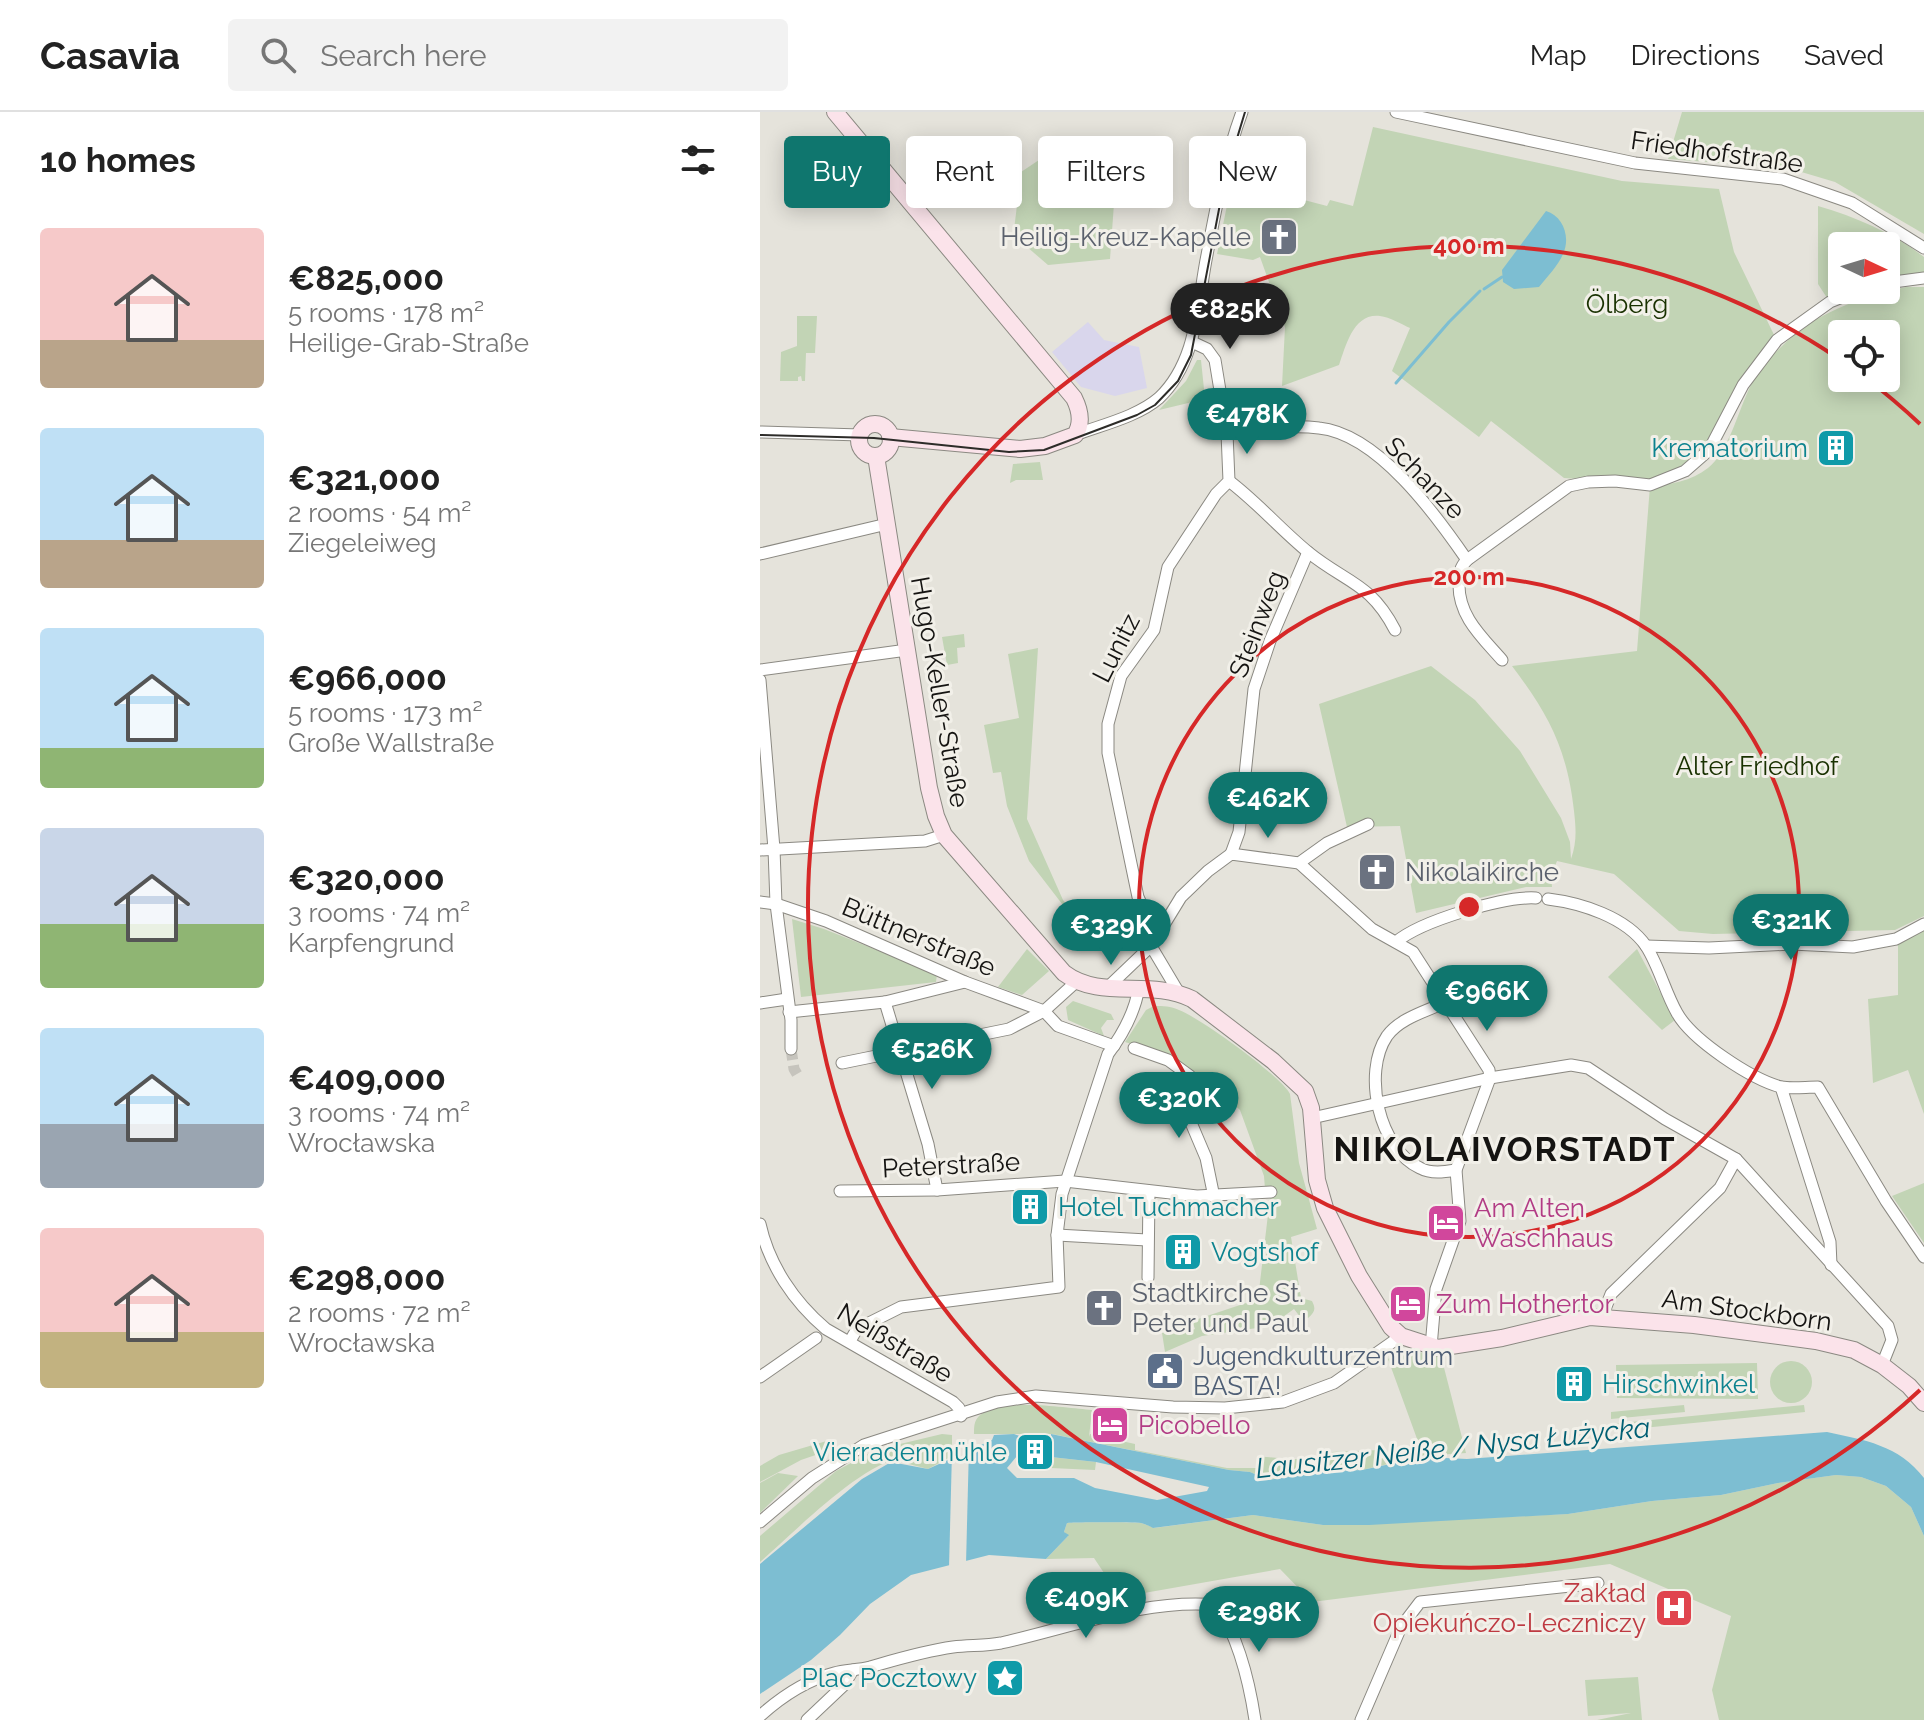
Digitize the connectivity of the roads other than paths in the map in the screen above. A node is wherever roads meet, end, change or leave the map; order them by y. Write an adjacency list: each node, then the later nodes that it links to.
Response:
1 (835, 112): 9 (street)
2 (1242, 112): 8 (street)
3 (1396, 112): 4 (street, Friedhofstraße)
4 (1924, 248)
5 (1924, 278): 6 (street)
6 (1900, 281)
7 (1828, 303): 19 (street)
8 (1192, 342): 9 (street); 11 (street)
9 (1077, 428): 13 (street)
10 (760, 432): 12 (street)
11 (1227, 433): 15 (street); 19 (street, Schanze)
12 (860, 435): 13 (street); 14 (street)
13 (890, 437): 14 (street)
14 (876, 456): 16 (street, Hugo-Keller-Straße)
15 (1229, 481): 17 (street); 34 (street, Lunitz)
16 (887, 524): 18 (street); 21 (street, Hugo-Keller-Straße)
17 (1308, 552): 20 (street); 29 (street, Steinweg)
18 (760, 554)
19 (1467, 560): 22 (street, Schanze)
20 (1395, 630)
21 (907, 650): 23 (street); 26 (street, Hugo-Keller-Straße)
22 (1502, 660)
23 (760, 670)
24 (760, 680): 27 (street)
25 (1368, 824): 30 (street)
26 (944, 835): 27 (street); 39 (street, Hugo-Keller-Straße)
27 (774, 849): 28 (street); 32 (street)
28 (760, 850)
29 (1231, 854): 30 (street); 34 (street)
30 (1299, 863): 35 (street)
31 (760, 902): 32 (street, Büttnerstraße)
32 (776, 904): 38 (street, Büttnerstraße); 46 (street)
33 (1924, 924): 37 (street)
34 (1161, 928): 36 (street)
35 (1396, 942): 37 (street); 44 (street)
36 (1151, 946): 41 (street); 42 (street)
37 (1646, 946): 53 (street)
38 (965, 982): 43 (street); 47 (street, Büttnerstraße)
39 (1076, 982): 41 (street); 47 (street)
40 (1139, 987): 41 (street); 42 (street); 48 (street)
41 (1107, 988)
42 (1179, 993): 55 (street)
43 (885, 1002): 46 (street); 50 (street)
44 (1446, 1002): 52 (street); 54 (street)
45 (760, 1003): 46 (street)
46 (788, 1006): 49 (street)
47 (1044, 1011): 48 (street, Büttnerstraße); 50 (street)
48 (1121, 1046): 58 (street); 63 (street, Büttnerstraße)
49 (794, 1047)
50 (899, 1053): 51 (street); 59 (street)
51 (842, 1063)
52 (1490, 1078): 54 (street); 56 (street); 57 (street)
53 (1781, 1087): 67 (street); 68 (street)
54 (1377, 1105): 55 (street); 57 (street)
55 (1312, 1118): 72 (street)
56 (1736, 1159): 68 (street); 70 (street)
57 (1456, 1170): 74 (street)
58 (1065, 1181): 59 (street, Peterstraße); 61 (street, Peterstraße); 65 (street)
59 (937, 1190): 60 (street, Peterstraße)
60 (840, 1191)
61 (1149, 1192): 63 (street, Peterstraße); 66 (street)
62 (1271, 1192): 63 (street, Peterstraße)
63 (1214, 1197)
64 (760, 1224): 71 (street, Neißstraße)
65 (1057, 1235): 66 (street); 73 (street)
66 (1147, 1240): 69 (street)
67 (1924, 1257)
68 (1831, 1265): 75 (street)
69 (1148, 1278)
70 (1602, 1317): 74 (street, Am Stockborn); 75 (street, Am Stockborn)
71 (819, 1334): 73 (street, Neißstraße); 76 (street)
72 (1401, 1336): 74 (street); 78 (street)
73 (850, 1341): 78 (street, Neißstraße)
74 (1431, 1347)
75 (1882, 1365): 77 (street, Am Stockborn)
76 (760, 1377)
77 (1924, 1403)
78 (961, 1416): 79 (street)
79 (760, 1522)
80 (1598, 1583): 85 (street)
81 (853, 1670): 82 (street); 83 (street); 84 (street)
82 (760, 1716)
83 (807, 1720)
84 (1255, 1720)
85 (1361, 1720)

